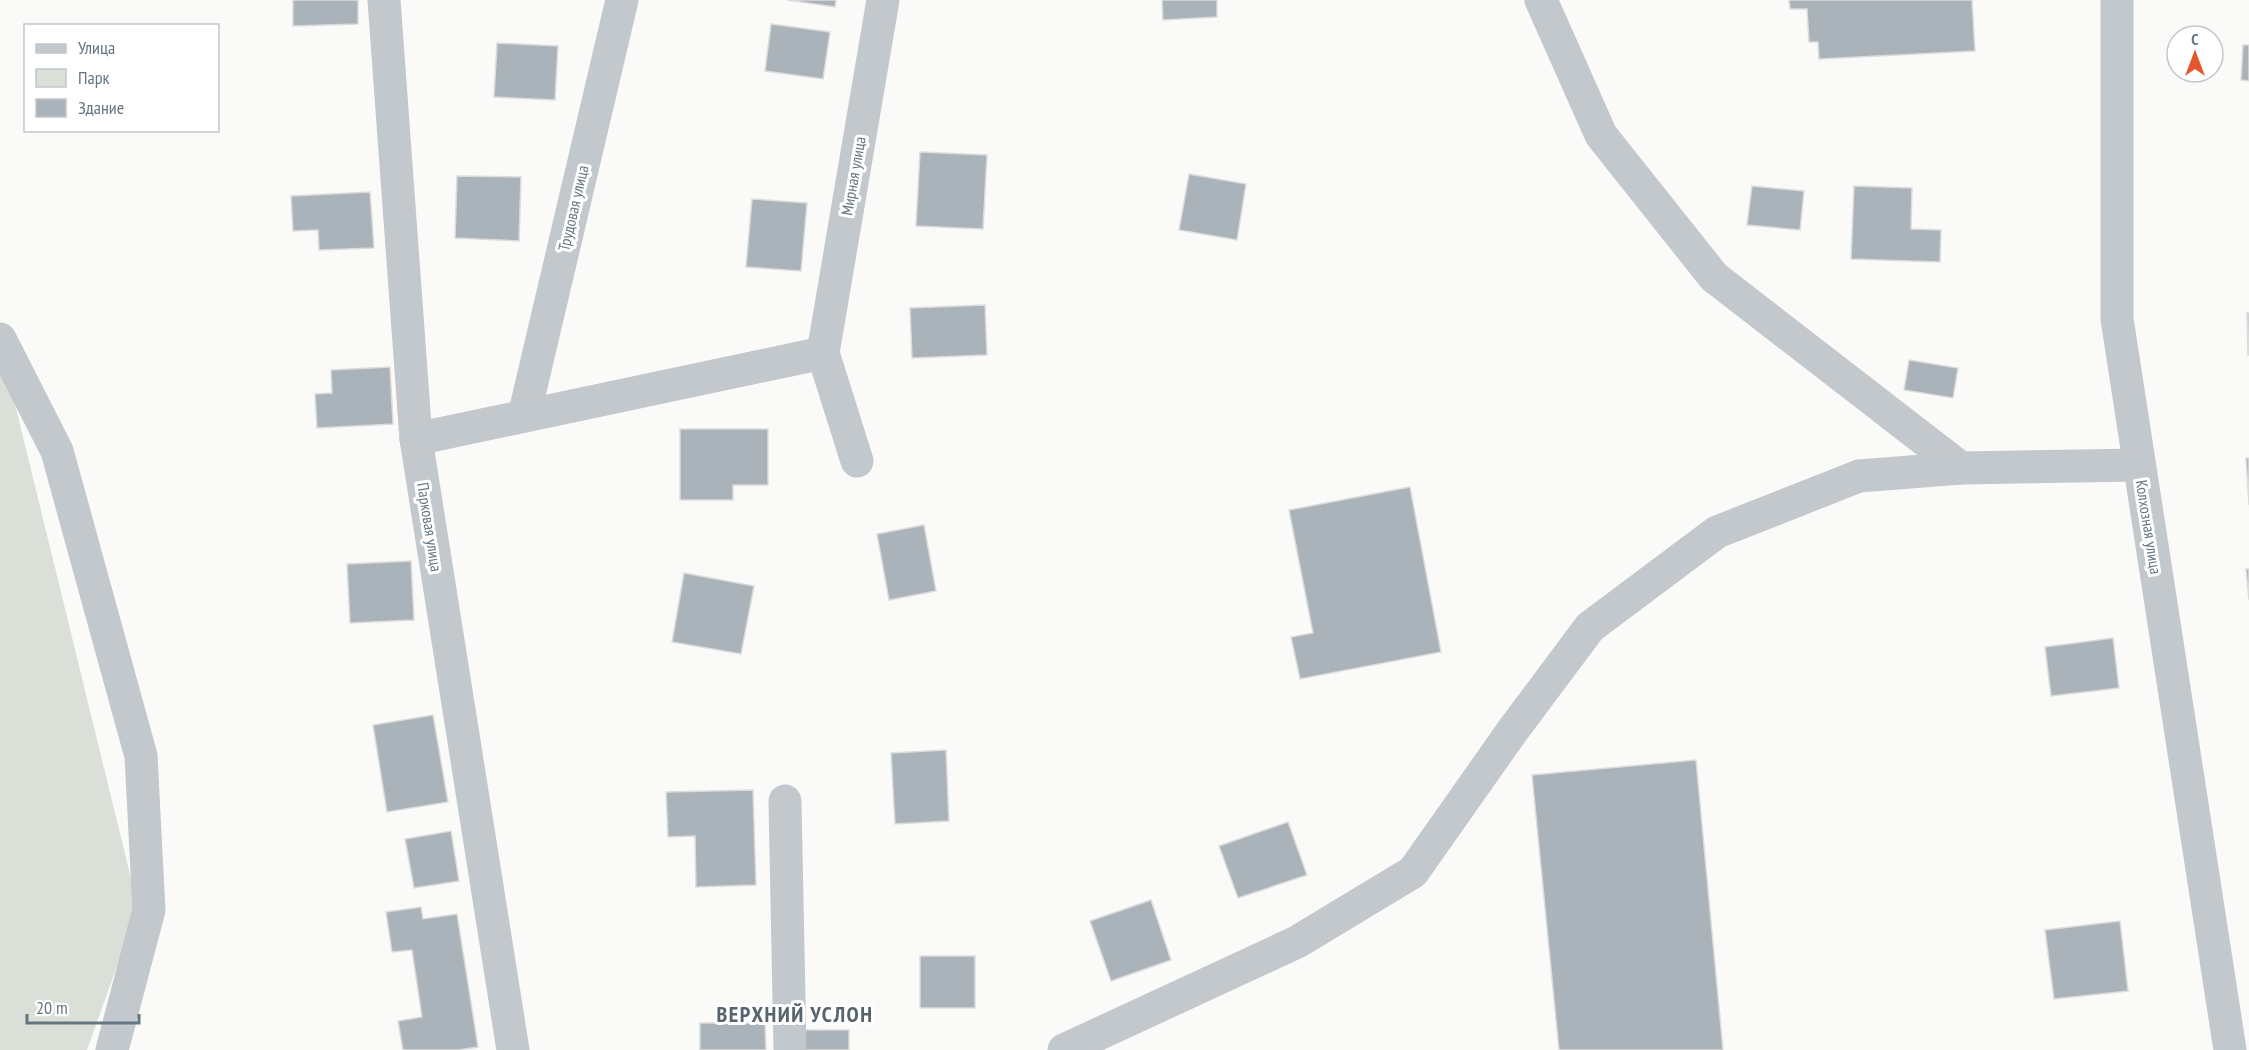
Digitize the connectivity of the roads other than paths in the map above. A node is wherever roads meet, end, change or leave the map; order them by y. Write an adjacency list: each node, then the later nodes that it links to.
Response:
1 (384, 0): 9 (street, Парковая улица)
2 (622, 0): 8 (street, Трудовая улица)
3 (883, 0): 7 (street, Мирная улица)
4 (1541, 0): 12 (street)
5 (2117, 0): 11 (street, Колхозная улица)
6 (0, 339): 14 (street)
7 (823, 353): 8 (street); 10 (street)
8 (524, 416): 9 (street)
9 (416, 439): 15 (street, Парковая улица)
10 (857, 461)
11 (2139, 465): 12 (street); 18 (street, Колхозная улица)
12 (1961, 468): 17 (street)
13 (785, 801): 16 (street)
14 (112, 1050)
15 (513, 1050)
16 (790, 1050)
17 (1064, 1050)
18 (2230, 1050)

